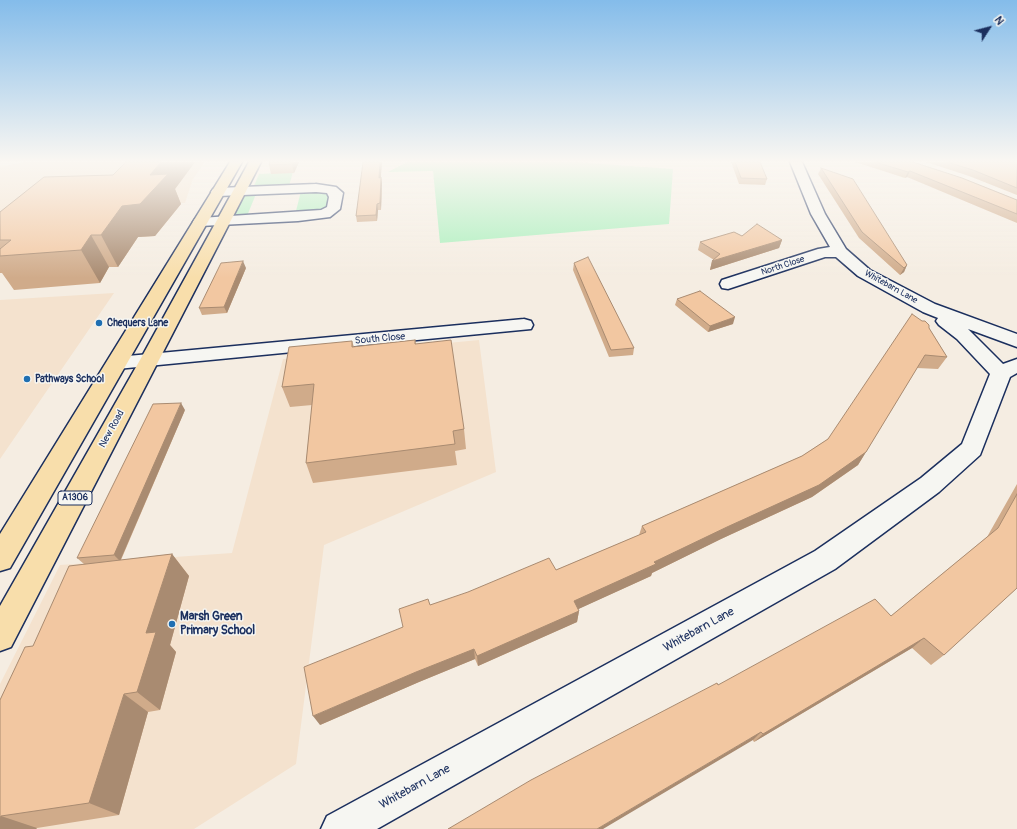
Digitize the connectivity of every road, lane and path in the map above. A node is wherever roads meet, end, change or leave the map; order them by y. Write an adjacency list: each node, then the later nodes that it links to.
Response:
1 (213, 201): 6 (main road, A1306)
2 (235, 201): 5 (main road, New Road / A1306)
3 (335, 201): 5 (street)
4 (812, 201): 7 (street, Whitebarn Lane)
5 (224, 221): 6 (street); 12 (main road, New Road / A1306)
6 (200, 222): 13 (main road, A1306)
7 (840, 252): 8 (street, North Close); 9 (street, Whitebarn Lane)
8 (728, 284)
9 (929, 308): 11 (street, Whitebarn Lane); 14 (street, Whitebarn Lane)
10 (524, 325): 12 (street, South Close)
11 (1017, 341)
12 (150, 360): 13 (street, South Close); 16 (main road, New Road / A1306)
13 (117, 363): 15 (main road, A1306)
14 (1009, 369): 17 (street, Whitebarn Lane)
15 (0, 559)
16 (0, 636)
17 (340, 829)

